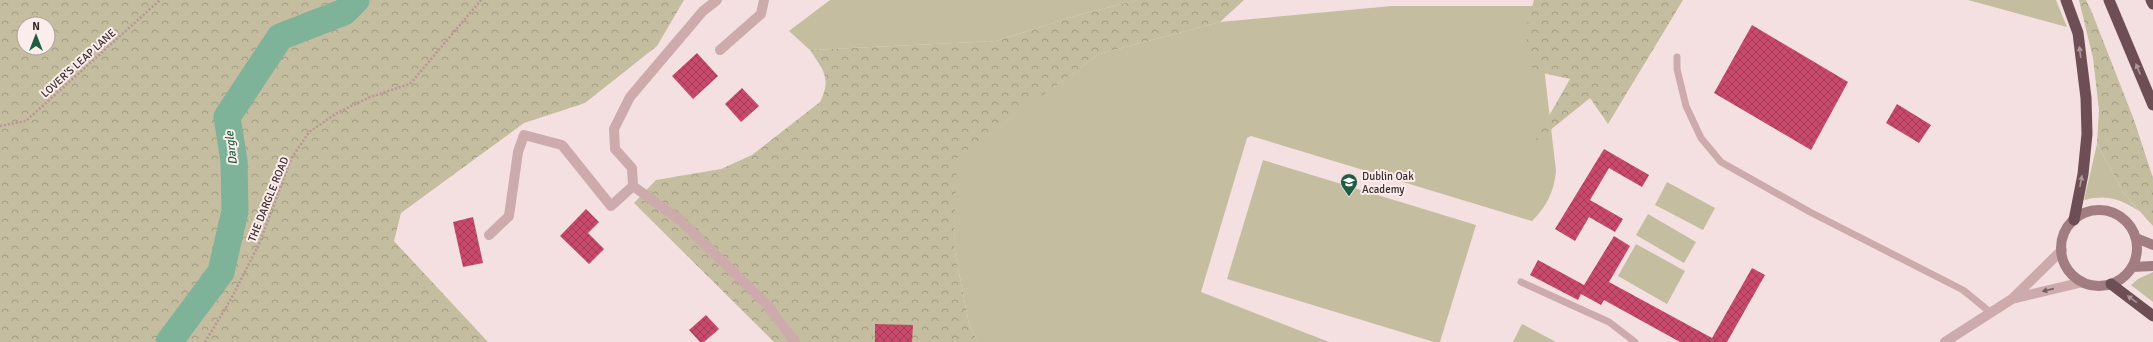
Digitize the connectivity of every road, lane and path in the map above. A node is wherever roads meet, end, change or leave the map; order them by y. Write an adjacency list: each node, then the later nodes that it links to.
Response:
1 (160, 0): 12 (path, LOVER'S LEAP LANE)
2 (482, 0): 27 (path, THE DARGLE ROAD)
3 (717, 0): 13 (street)
4 (764, 0): 9 (street)
5 (2066, 0): 14 (highway, one-way to 5)
6 (2109, 0): 11 (highway, one-way to 6)
7 (2151, 0): 8 (highway)
8 (2153, 4)
9 (720, 50)
10 (1677, 57): 25 (lane)
11 (2153, 105)
12 (0, 126)
13 (633, 186): 15 (street); 28 (street)
14 (2074, 220): 16 (main road); 18 (main road)
15 (489, 235)
16 (2136, 238): 17 (main road); 20 (main road)
17 (2153, 245)
18 (2062, 250): 22 (main road); 24 (street)
19 (2153, 266): 20 (main road)
20 (2132, 267): 23 (main road)
21 (1521, 282): 29 (lane)
22 (2083, 282): 23 (main road); 24 (street, one-way to 24)
23 (2111, 284): 26 (highway, one-way to 23)
24 (2012, 298): 25 (street)
25 (1990, 312): 30 (street)
26 (2153, 316)
27 (205, 342)
28 (795, 342)
29 (1635, 342)
30 (1945, 342)

